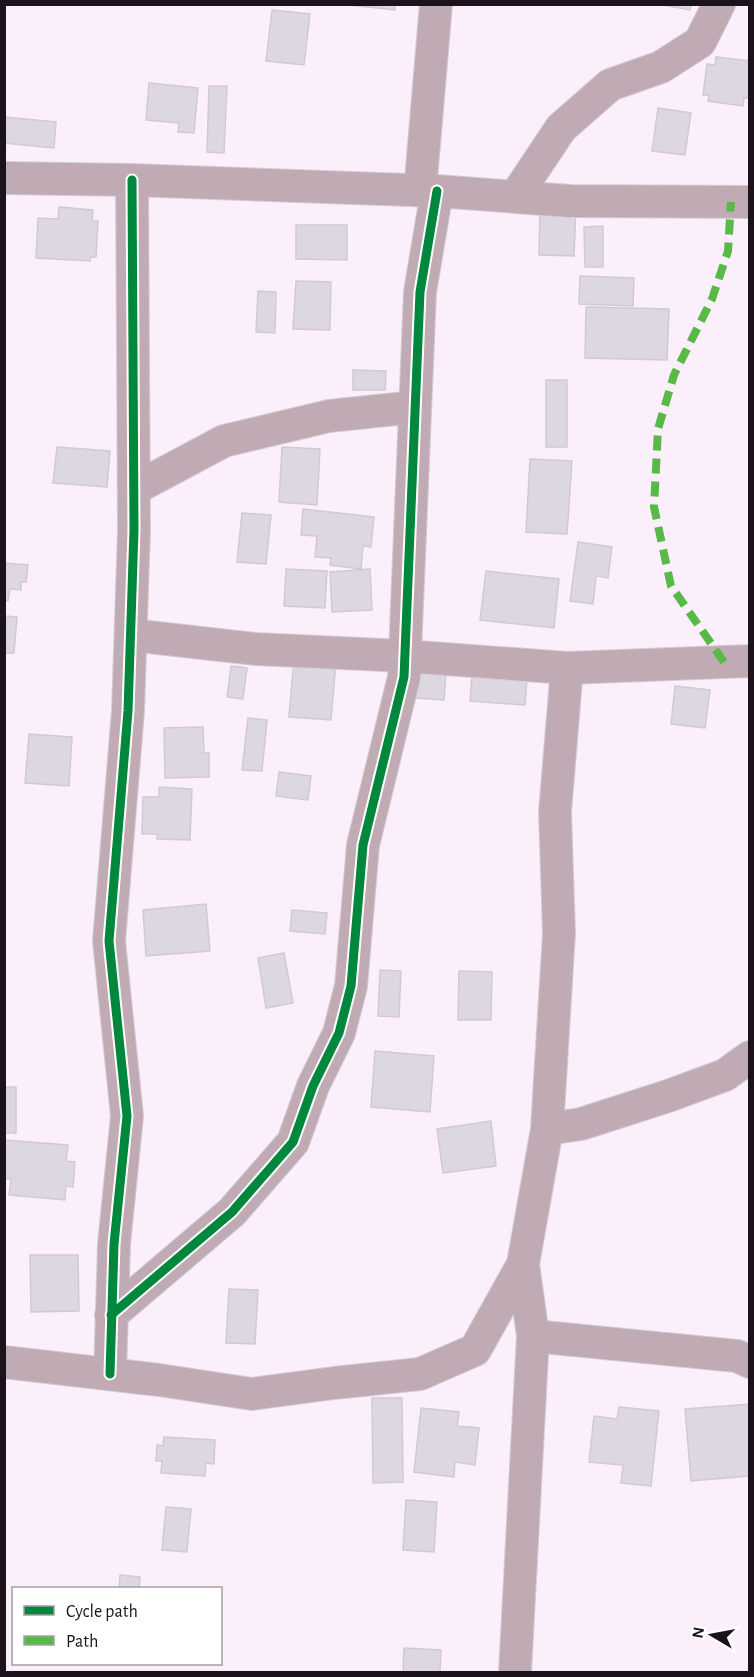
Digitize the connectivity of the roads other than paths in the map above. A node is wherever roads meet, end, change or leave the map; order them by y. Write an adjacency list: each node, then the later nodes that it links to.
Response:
1 (436, 4): 5 (street)
2 (719, 4): 6 (street)
3 (4, 178): 4 (street)
4 (132, 180): 5 (street); 9 (street)
5 (428, 191): 6 (street); 8 (street)
6 (515, 197): 7 (street)
7 (750, 202)
8 (415, 407): 9 (street); 11 (street)
9 (134, 489): 10 (street)
10 (131, 635): 11 (street); 17 (street)
11 (404, 656): 13 (street); 17 (street)
12 (750, 661): 13 (street)
13 (567, 668): 15 (street)
14 (750, 1057): 15 (street)
15 (547, 1129): 16 (street)
16 (523, 1264): 18 (street); 21 (street)
17 (111, 1315): 21 (street)
18 (533, 1336): 20 (street); 22 (street)
19 (4, 1362): 21 (street)
20 (750, 1362)
21 (110, 1374)
22 (515, 1672)

